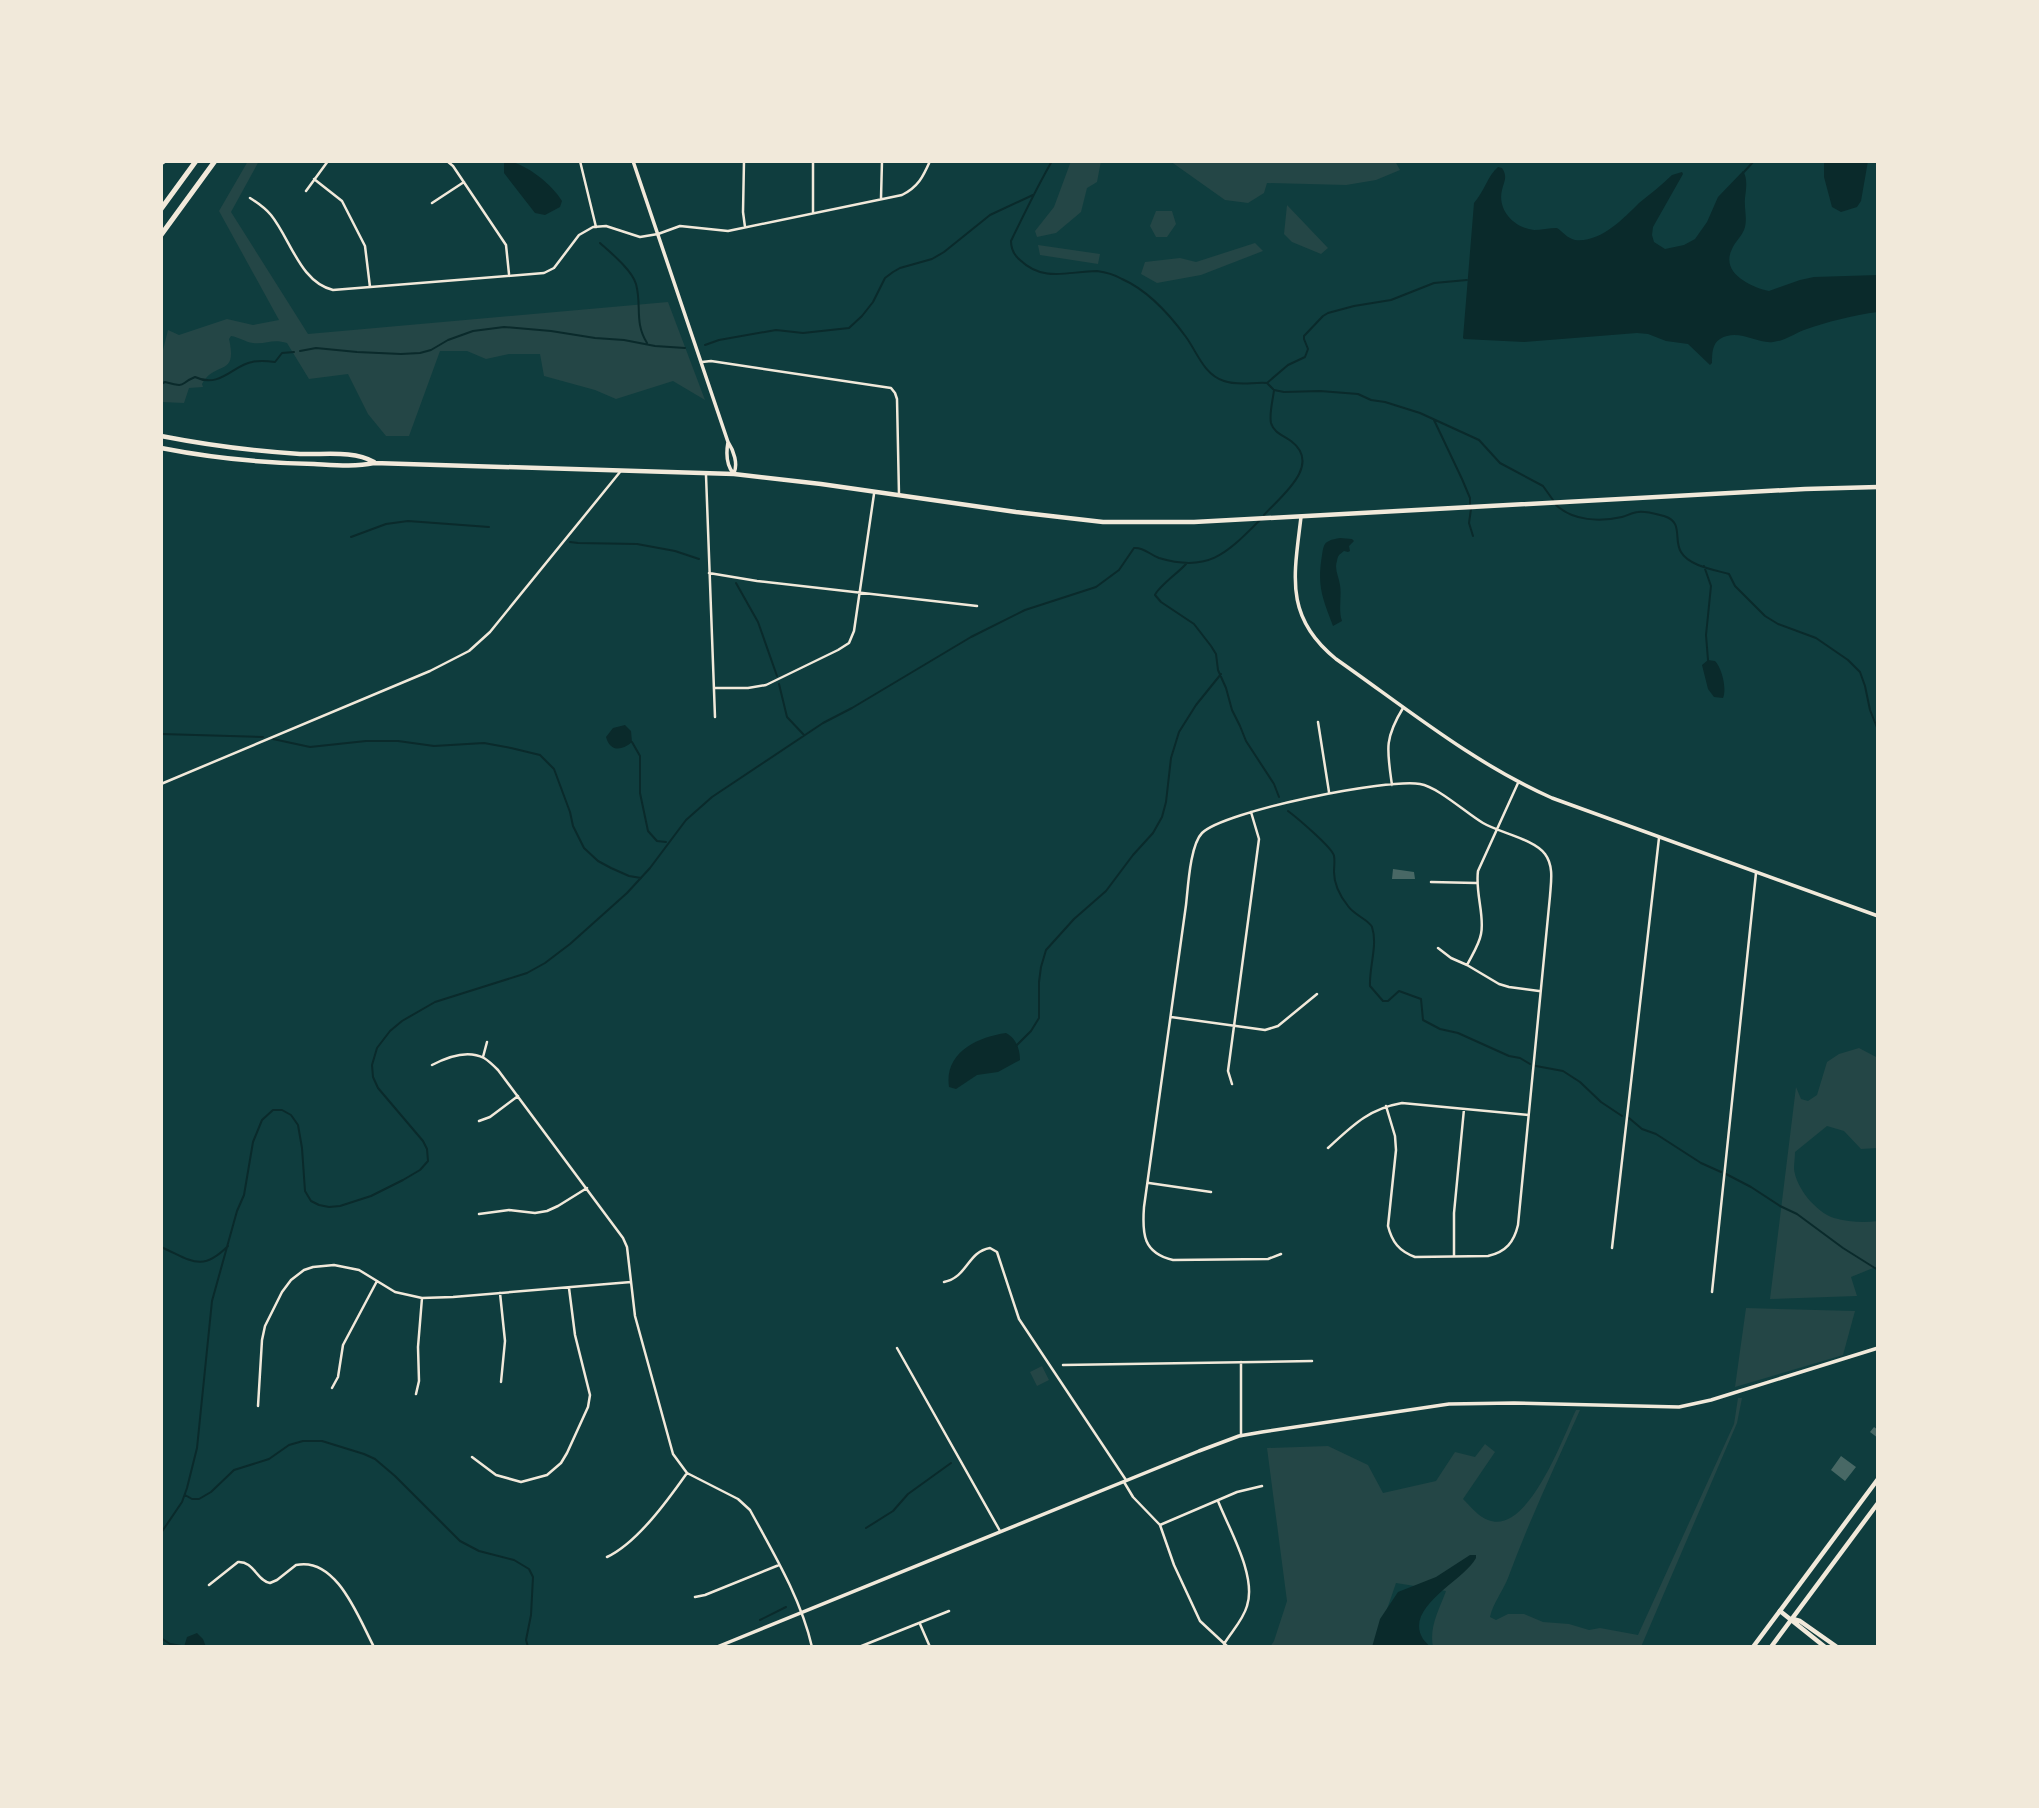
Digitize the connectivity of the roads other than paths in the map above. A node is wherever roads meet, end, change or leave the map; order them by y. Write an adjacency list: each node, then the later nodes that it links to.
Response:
1 (196, 161): 17 (highway)
2 (215, 161): 22 (highway)
3 (328, 161): 11 (street)
4 (447, 161): 12 (street)
5 (580, 161): 19 (street)
6 (633, 161): 21 (main road)
7 (744, 161): 20 (street)
8 (813, 161): 18 (street)
9 (882, 161): 15 (street)
10 (930, 161): 15 (street)
11 (314, 179): 13 (street); 24 (street)
12 (464, 182): 16 (street); 23 (street)
13 (306, 191)
14 (250, 198): 24 (street)
15 (881, 198): 18 (street)
16 (432, 203)
17 (161, 209)
18 (813, 212): 20 (street)
19 (596, 227): 21 (street); 23 (street)
20 (746, 227): 21 (street)
21 (658, 234): 25 (main road)
22 (161, 235)
23 (509, 275): 24 (street)
24 (370, 287)
25 (702, 362): 27 (main road); 35 (street)
26 (161, 436): 29 (main road)
27 (728, 442): 32 (main road); 32 (main road)
28 (161, 448): 29 (main road)
29 (374, 463): 30 (main road)
30 (622, 469): 31 (main road); 45 (street)
31 (706, 472): 32 (main road); 37 (street)
32 (734, 474): 34 (main road)
33 (1878, 487): 36 (main road)
34 (874, 491): 35 (main road); 38 (street)
35 (899, 495): 36 (main road)
36 (1301, 516): 41 (main road)
37 (709, 573): 38 (street); 40 (street)
38 (859, 592): 39 (street); 40 (street)
39 (977, 606)
40 (714, 688): 42 (street)
41 (1404, 707): 44 (main road); 46 (street)
42 (715, 717)
43 (1318, 722): 47 (street)
44 (1518, 783): 49 (street); 50 (main road)
45 (161, 784)
46 (1392, 785): 47 (street); 49 (street)
47 (1329, 793): 48 (street)
48 (1251, 812): 59 (street); 60 (street)
49 (1496, 830): 53 (street); 57 (street)
50 (1659, 838): 51 (main road); 75 (street)
51 (1756, 873): 54 (main road); 82 (street)
52 (1431, 882): 53 (street)
53 (1476, 883): 56 (street)
54 (1878, 916)
55 (1438, 948): 56 (street)
56 (1467, 965): 57 (street)
57 (1540, 991): 68 (street)
58 (1317, 995): 60 (street)
59 (1171, 1017): 60 (street); 71 (street)
60 (1234, 1026): 64 (street)
61 (487, 1042): 62 (street)
62 (483, 1057): 63 (street); 65 (street)
63 (432, 1065)
64 (1232, 1084)
65 (519, 1096): 69 (street); 72 (street)
66 (1386, 1106): 67 (street); 70 (street); 77 (street)
67 (1464, 1109): 68 (street); 77 (street)
68 (1528, 1115): 77 (street)
69 (478, 1121)
70 (1328, 1149)
71 (1149, 1183): 73 (street); 76 (street)
72 (587, 1188): 74 (street); 79 (street)
73 (1211, 1192)
74 (480, 1214)
75 (1612, 1248)
76 (1281, 1254)
77 (1454, 1256)
78 (377, 1281): 84 (street); 91 (street); 93 (street)
79 (631, 1282): 81 (street); 96 (street)
80 (944, 1282): 98 (street)
81 (569, 1288): 83 (street); 95 (street)
82 (1712, 1292)
83 (500, 1293): 84 (street); 90 (street)
84 (422, 1298): 92 (street)
85 (897, 1348): 103 (street)
86 (1878, 1348): 94 (main road)
87 (1312, 1361): 88 (street)
88 (1241, 1362): 89 (street); 94 (street)
89 (1063, 1365)
90 (501, 1382)
91 (332, 1388)
92 (416, 1394)
93 (258, 1406)
94 (1241, 1436): 98 (main road)
95 (472, 1457)
96 (687, 1473): 104 (street); 105 (street)
97 (1878, 1479): 110 (main road)
98 (1125, 1481): 102 (street); 103 (main road)
99 (1262, 1486): 100 (street)
100 (1217, 1501): 102 (street); 113 (street)
101 (1878, 1503): 111 (main road)
102 (1160, 1525): 113 (street)
103 (1000, 1531): 108 (main road)
104 (607, 1557)
105 (779, 1565): 107 (street); 108 (street)
106 (209, 1585): 114 (street)
107 (695, 1597)
108 (801, 1611): 115 (main road); 116 (street)
109 (949, 1611): 112 (street)
110 (1780, 1611): 111 (main road); 120 (main road)
111 (1792, 1619): 121 (main road); 122 (main road); 123 (main road)
112 (919, 1623): 117 (street); 118 (street)
113 (1224, 1644): 119 (street)
114 (374, 1647)
115 (716, 1647)
116 (813, 1647)
117 (859, 1647)
118 (930, 1647)
119 (1228, 1647)
120 (1753, 1647)
121 (1771, 1647)
122 (1825, 1647)
123 (1837, 1647)

